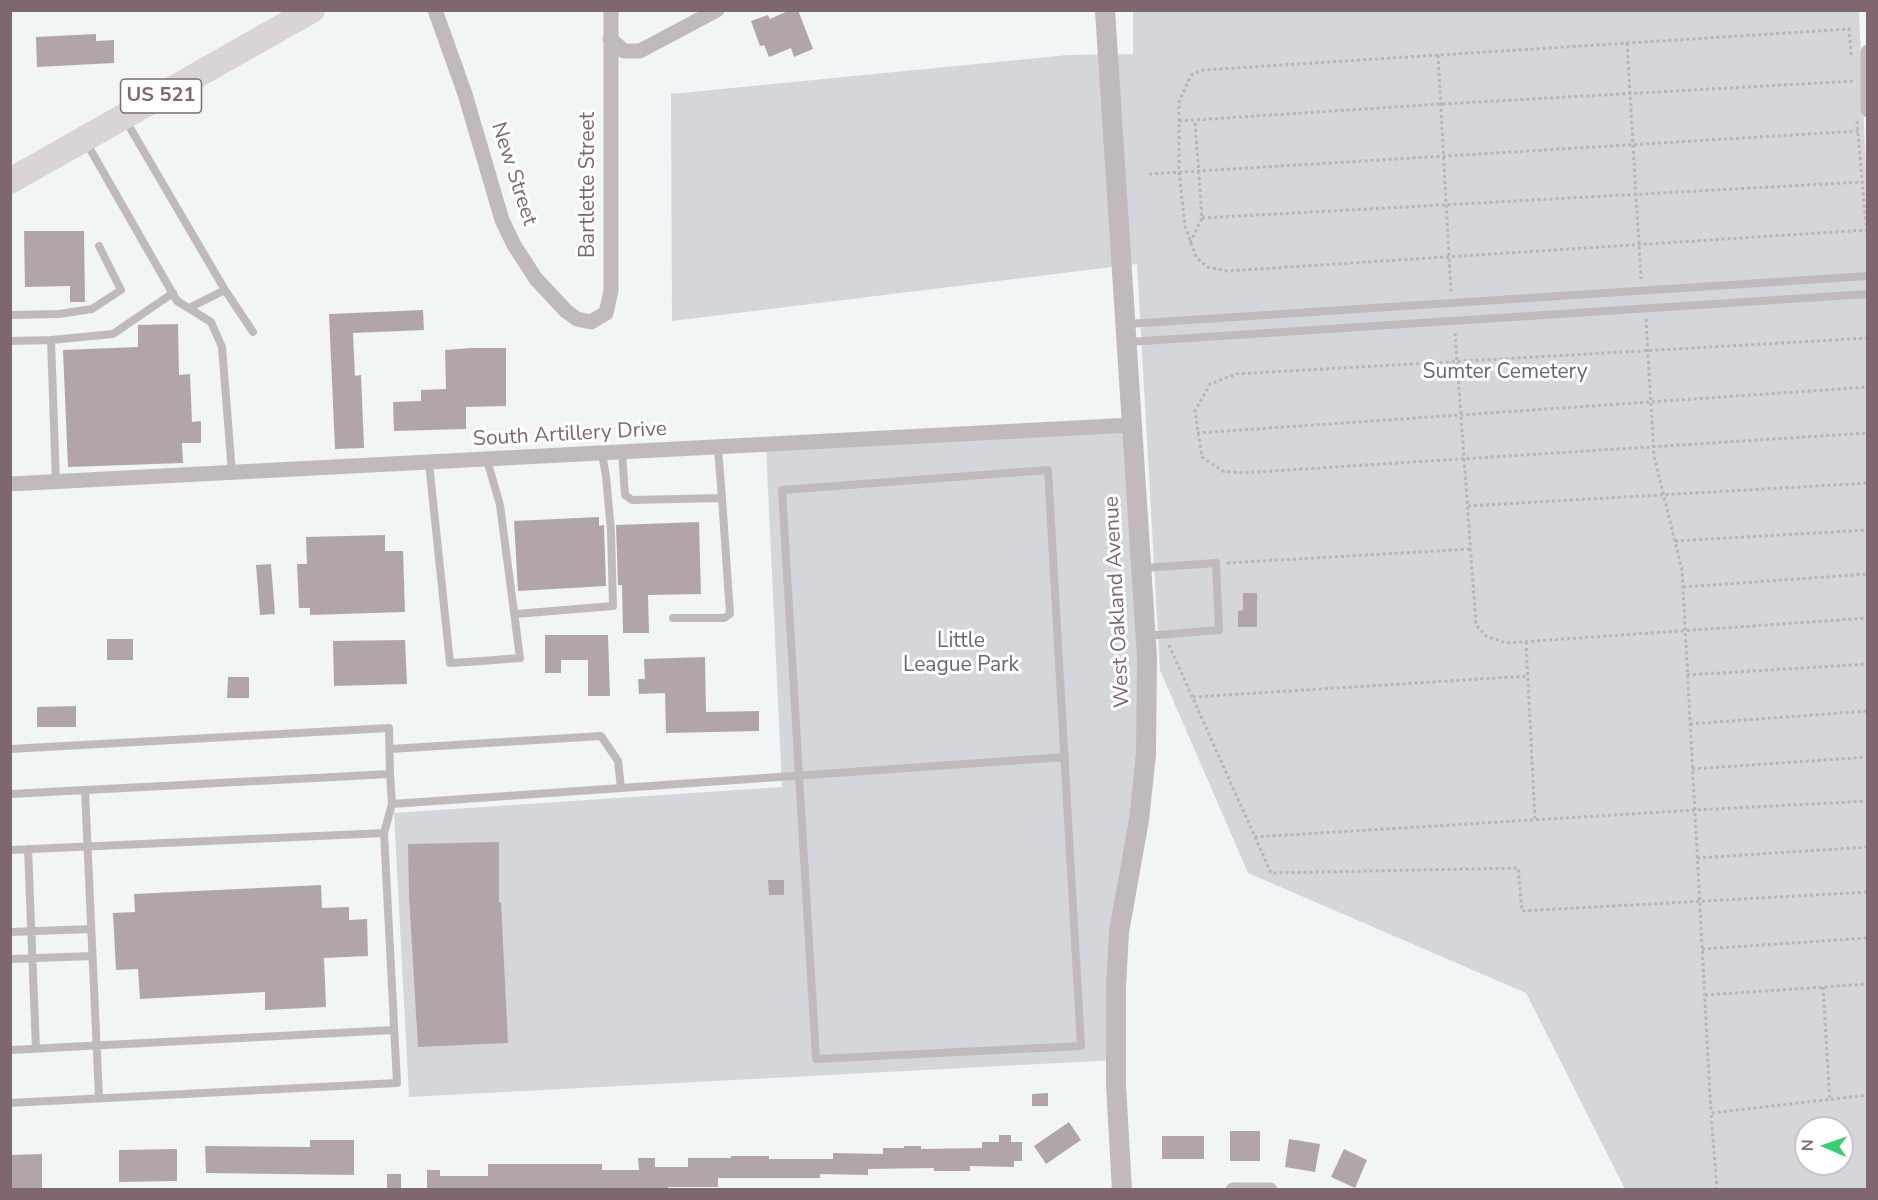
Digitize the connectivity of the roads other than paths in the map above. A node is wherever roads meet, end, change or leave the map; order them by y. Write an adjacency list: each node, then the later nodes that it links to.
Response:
1 (312, 10): 9 (highway, US 521)
2 (435, 10): 19 (street, New Street)
3 (610, 10): 6 (street, Bartlette Street)
4 (717, 10): 6 (street)
5 (1105, 10): 21 (street, West Oakland Avenue)
6 (610, 39): 19 (street, Bartlette Street)
7 (1868, 52): 8 (street)
8 (1862, 111)
9 (123, 117): 10 (highway, US 521); 14 (lane)
10 (84, 140): 11 (highway, US 521); 15 (lane)
11 (10, 181)
12 (99, 246): 18 (lane)
13 (1868, 276): 21 (lane)
14 (225, 290): 17 (lane); 20 (lane)
15 (172, 293): 17 (lane); 22 (lane)
16 (1868, 294): 21 (lane)
17 (189, 308): 30 (lane)
18 (10, 315)
19 (591, 322)
20 (253, 332)
21 (1126, 333): 24 (street, West Oakland Avenue)
22 (51, 340): 23 (lane); 31 (lane)
23 (10, 341)
24 (1132, 425): 25 (street, South Artillery Drive); 34 (street, West Oakland Avenue)
25 (718, 448): 26 (street, South Artillery Drive); 33 (lane)
26 (622, 453): 27 (street, South Artillery Drive); 33 (lane)
27 (602, 454): 28 (street, South Artillery Drive); 35 (lane)
28 (487, 460): 29 (street, South Artillery Drive); 35 (lane)
29 (429, 463): 30 (street, South Artillery Drive); 35 (lane)
30 (232, 473): 31 (street, South Artillery Drive)
31 (56, 482): 32 (street, South Artillery Drive)
32 (10, 484)
33 (722, 498): 36 (lane)
34 (1141, 568): 37 (street, West Oakland Avenue); 37 (lane)
35 (516, 614)
36 (673, 618)
37 (1146, 636): 63 (street, West Oakland Avenue)
38 (10, 749): 39 (lane)
39 (390, 749): 41 (lane); 43 (lane)
40 (1065, 757): 42 (lane); 42 (lane); 42 (lane)
41 (390, 774): 44 (lane); 46 (lane)
42 (799, 775): 43 (lane)
43 (621, 788): 46 (lane)
44 (85, 791): 45 (lane); 48 (lane)
45 (10, 794)
46 (392, 804): 47 (lane)
47 (384, 833): 48 (lane); 57 (lane)
48 (87, 846): 49 (lane); 51 (lane)
49 (28, 849): 50 (lane); 52 (lane)
50 (10, 850)
51 (91, 929): 52 (lane); 54 (lane)
52 (31, 931): 53 (lane); 55 (lane)
53 (10, 932)
54 (92, 956): 55 (lane); 58 (lane)
55 (33, 958): 56 (lane); 59 (lane)
56 (10, 959)
57 (394, 1030): 58 (lane); 61 (lane)
58 (97, 1045): 59 (lane); 61 (lane)
59 (36, 1048): 60 (lane)
60 (10, 1050)
61 (99, 1098): 62 (lane)
62 (10, 1103)
63 (1122, 1190)
64 (1233, 1190): 65 (street)
65 (1270, 1190)

